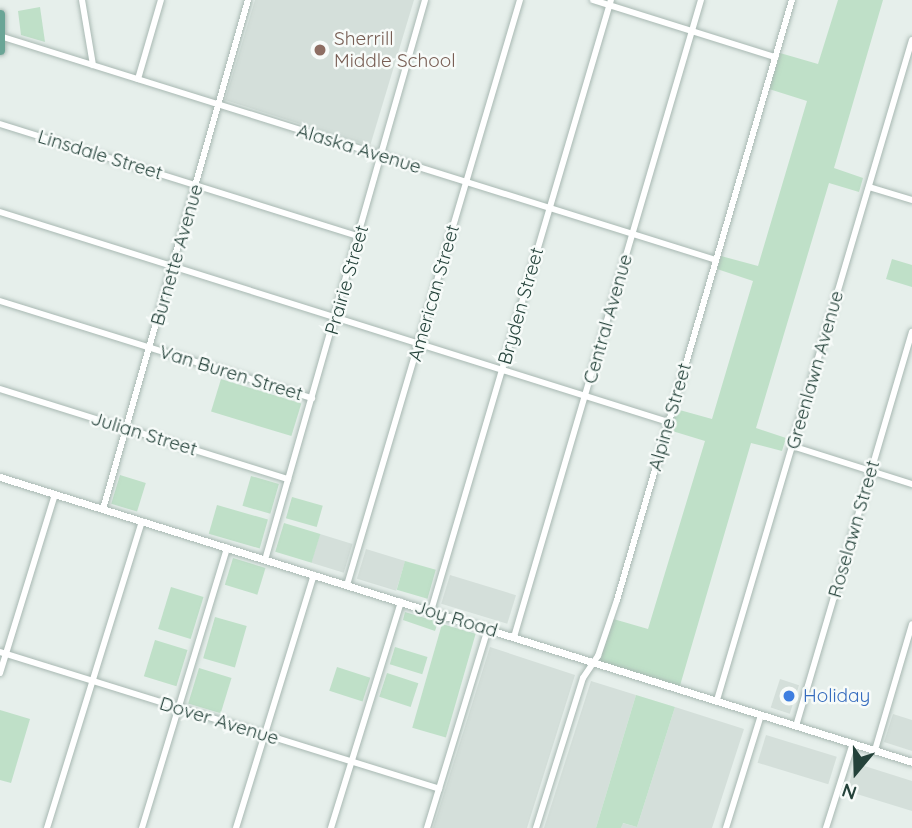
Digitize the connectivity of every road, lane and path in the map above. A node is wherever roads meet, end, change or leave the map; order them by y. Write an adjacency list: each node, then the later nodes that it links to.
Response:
1 (82, 0): 16 (street)
2 (161, 0): 17 (street)
3 (248, 0): 18 (street, Burnette Avenue)
4 (425, 0): 20 (street, Prairie Street)
5 (520, 0): 21 (street, American Street)
6 (593, 0): 9 (street)
7 (701, 0): 11 (street, Central Avenue)
8 (792, 0): 15 (street, Alpine Street)
9 (610, 3): 11 (street); 25 (street, Bryden Street)
10 (0, 14): 12 (main road)
11 (692, 31): 15 (street); 27 (street, Central Avenue)
12 (3, 37): 14 (main road); 16 (street, Alaska Avenue)
13 (912, 40): 23 (street, Greenlawn Avenue)
14 (0, 50)
15 (775, 57): 29 (street, Alpine Street)
16 (93, 65): 17 (street, Alaska Avenue)
17 (138, 79): 18 (street, Alaska Avenue)
18 (219, 105): 20 (street, Alaska Avenue); 22 (street, Burnette Avenue)
19 (0, 124): 22 (street, Linsdale Street)
20 (381, 156): 21 (street, Alaska Avenue); 28 (street, Prairie Street)
21 (466, 182): 25 (street, Alaska Avenue); 34 (street, American Street)
22 (197, 186): 28 (street, Linsdale Street); 30 (street, Burnette Avenue)
23 (869, 187): 24 (street); 42 (street, Greenlawn Avenue)
24 (912, 200)
25 (550, 208): 27 (street, Alaska Avenue); 36 (street, Bryden Street)
26 (0, 212): 30 (street)
27 (633, 234): 29 (street, Alaska Avenue); 38 (street, Central Avenue)
28 (360, 237): 32 (street, Prairie Street)
29 (716, 260): 40 (street, Alpine Street)
30 (174, 266): 32 (street); 35 (street, Burnette Avenue)
31 (0, 301): 35 (street, Van Buren Street)
32 (336, 317): 34 (street); 39 (street, Prairie Street)
33 (912, 332): 43 (street, Roselawn Street)
34 (419, 343): 36 (street); 53 (street, American Street)
35 (150, 348): 39 (street, Van Buren Street); 41 (street, Burnette Avenue)
36 (502, 370): 38 (street); 55 (street, Bryden Street)
37 (0, 389): 41 (street, Julian Street)
38 (585, 396): 40 (street); 58 (street, Central Avenue)
39 (312, 398): 45 (street, Prairie Street)
40 (668, 422): 60 (street, Alpine Street)
41 (126, 428): 45 (street, Julian Street); 48 (street, Burnette Avenue)
42 (792, 446): 43 (street); 63 (street, Greenlawn Avenue)
43 (871, 471): 46 (street); 66 (street, Roselawn Street)
44 (0, 477): 47 (street, Joy Road)
45 (288, 479): 51 (street, Prairie Street)
46 (912, 484)
47 (55, 494): 48 (street, Joy Road); 59 (street)
48 (103, 509): 49 (street, Joy Road)
49 (142, 521): 50 (street, Joy Road); 62 (street)
50 (228, 548): 51 (street, Joy Road); 64 (street)
51 (265, 559): 52 (street, Joy Road)
52 (314, 575): 53 (street, Joy Road); 67 (street)
53 (348, 585): 54 (street, Joy Road)
54 (401, 602): 55 (street, Joy Road); 70 (street)
55 (431, 611): 57 (street, Joy Road)
56 (912, 624): 69 (street)
57 (488, 629): 58 (street, Joy Road); 72 (street)
58 (514, 637): 60 (street, Joy Road)
59 (3, 653): 61 (street); 62 (street, Dover Avenue)
60 (593, 662): 63 (street, Joy Road); 78 (street, Alpine Street)
61 (0, 673)
62 (92, 681): 64 (street, Dover Avenue); 73 (street)
63 (717, 700): 65 (street, Joy Road)
64 (178, 708): 67 (street, Dover Avenue); 74 (street)
65 (761, 715): 66 (street, Joy Road); 79 (street)
66 (796, 726): 68 (street, Joy Road)
67 (265, 735): 70 (street, Dover Avenue); 75 (street)
68 (853, 743): 69 (street, Joy Road); 80 (street)
69 (875, 750): 71 (street, Joy Road)
70 (352, 762): 72 (street, Dover Avenue); 76 (street)
71 (912, 762)
72 (439, 789): 77 (street)
73 (47, 828)
74 (142, 828)
75 (236, 828)
76 (331, 828)
77 (427, 828)
78 (536, 828)
79 (726, 828)
80 (826, 828)

